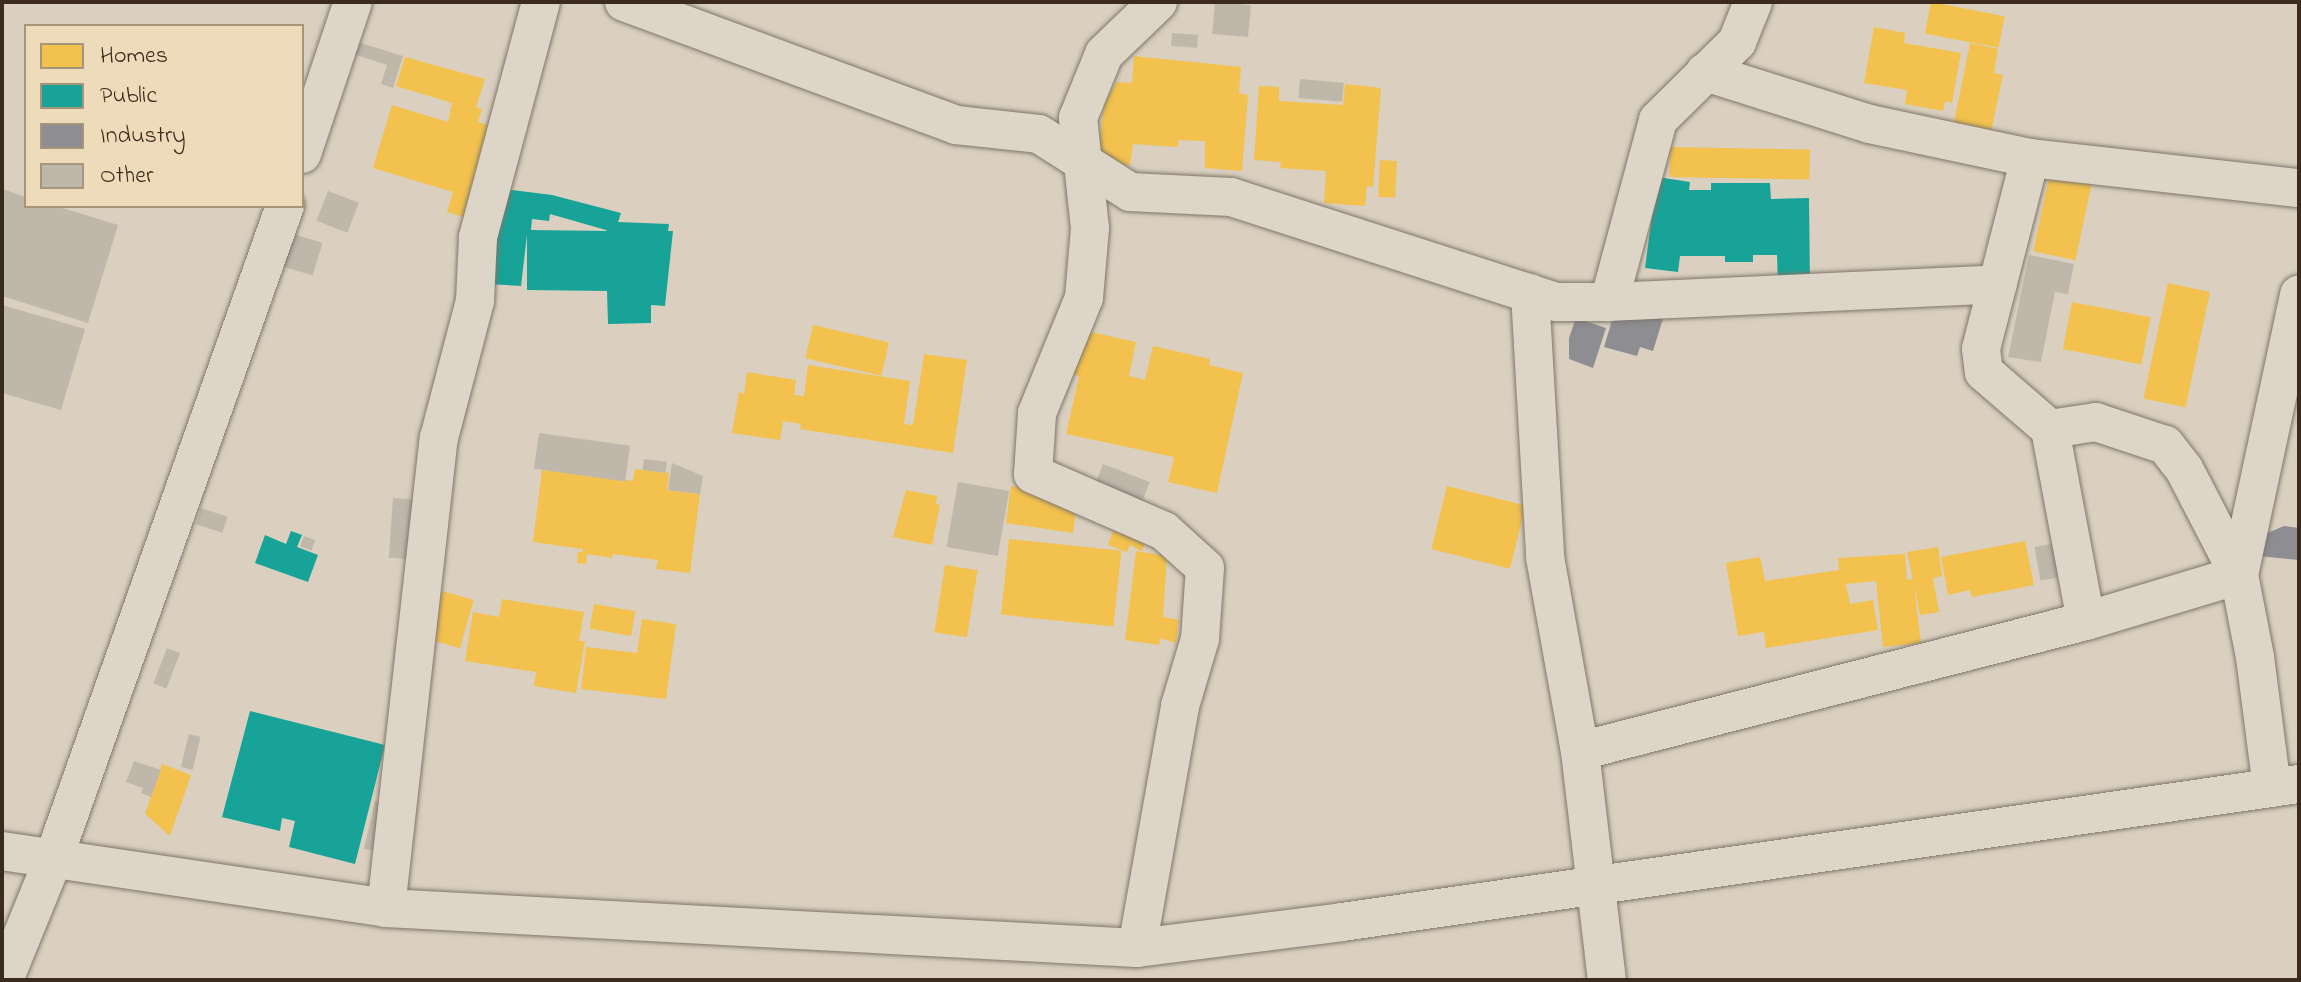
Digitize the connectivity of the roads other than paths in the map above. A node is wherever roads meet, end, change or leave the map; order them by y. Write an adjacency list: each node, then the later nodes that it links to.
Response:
1 (353, 2): 7 (street)
2 (541, 2): 24 (street)
3 (624, 2): 9 (street)
4 (1158, 2): 9 (street)
5 (1753, 2): 6 (street)
6 (1705, 72): 8 (street); 15 (street)
7 (304, 148)
8 (2030, 158): 10 (street); 12 (street)
9 (1083, 165): 13 (street); 25 (street)
10 (2299, 188)
11 (284, 208): 22 (street)
12 (1998, 284): 15 (street); 16 (street)
13 (1530, 293): 15 (street); 19 (street)
14 (2299, 294): 17 (street)
15 (1609, 302)
16 (2050, 429): 17 (street); 18 (street)
17 (2239, 575): 18 (street); 20 (street)
18 (2086, 621): 19 (street)
19 (1580, 751): 23 (street)
20 (2285, 786): 23 (street)
21 (2, 851): 22 (street)
22 (53, 860): 24 (street); 26 (street)
23 (1593, 884): 25 (street); 27 (street)
24 (386, 908): 25 (street)
25 (1137, 948)
26 (4, 980)
27 (1607, 980)

